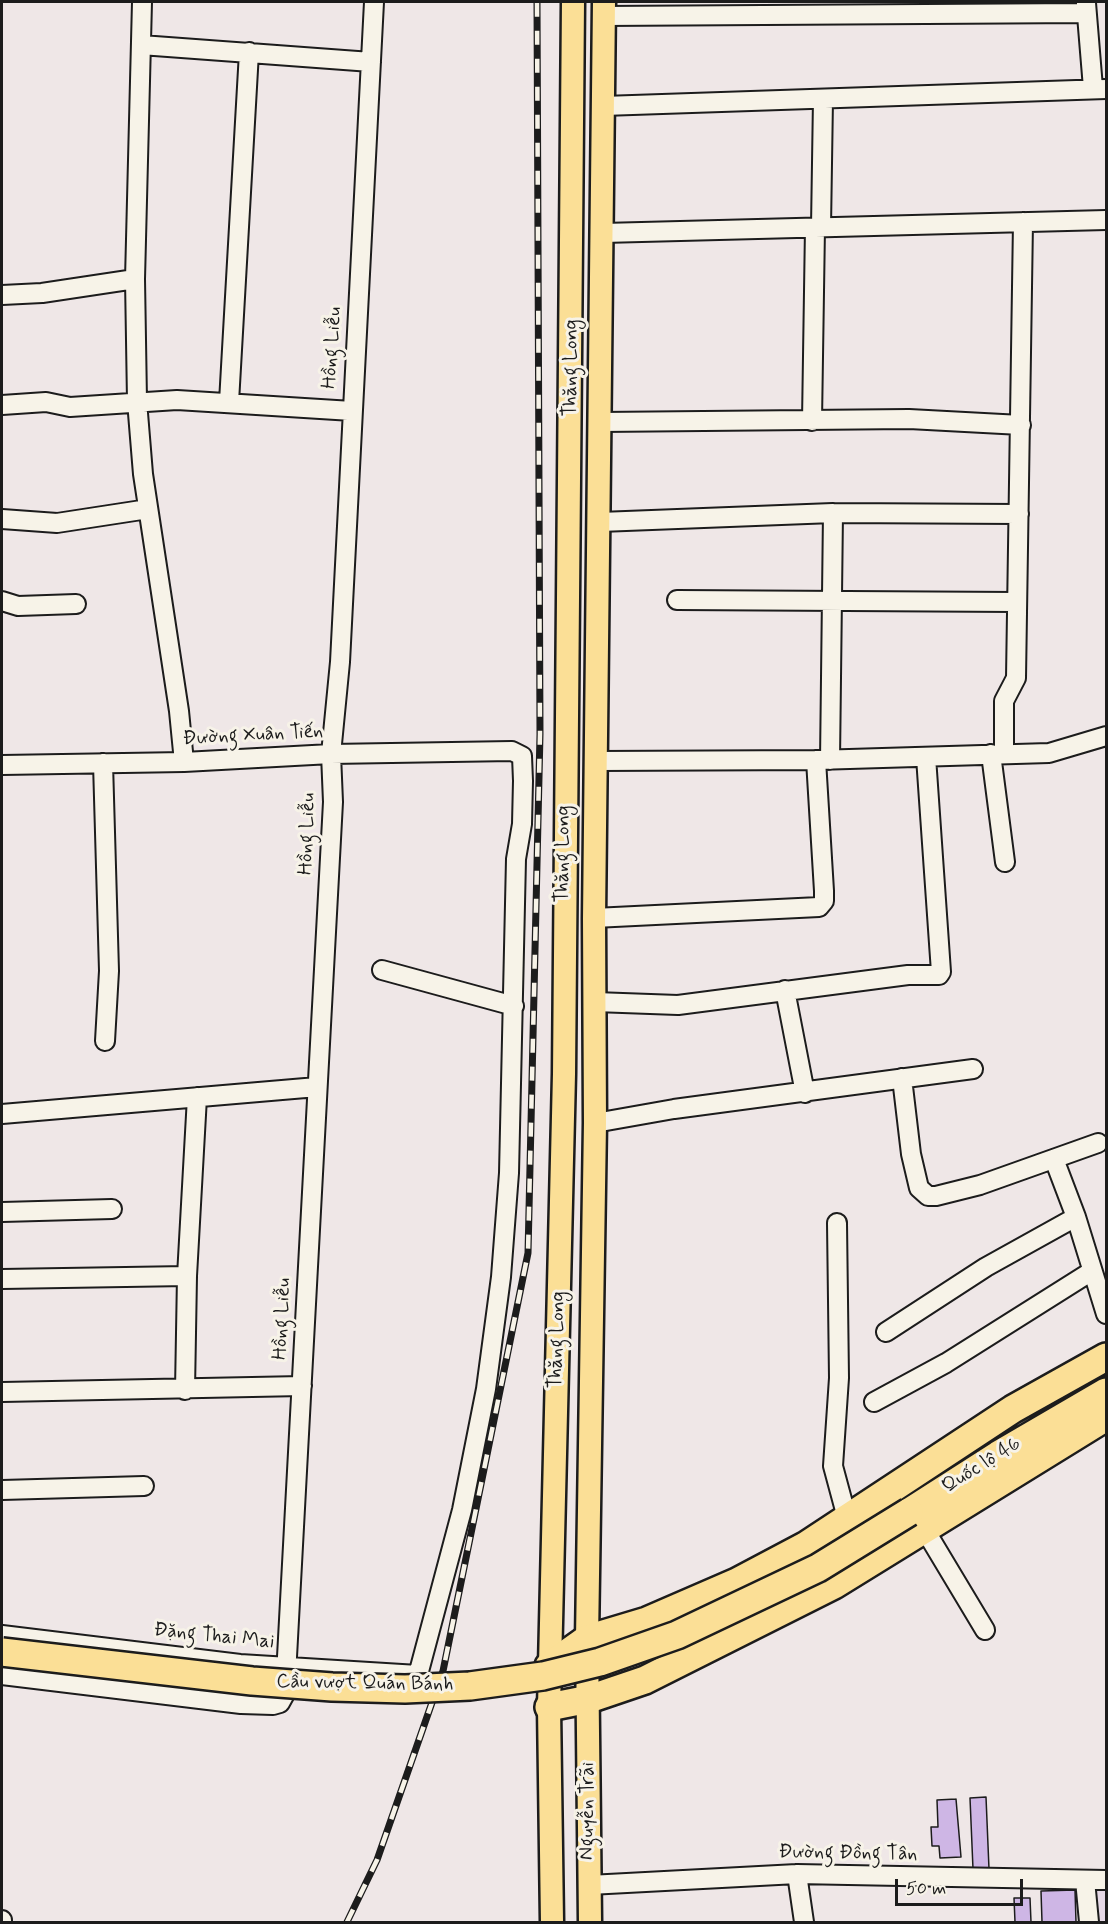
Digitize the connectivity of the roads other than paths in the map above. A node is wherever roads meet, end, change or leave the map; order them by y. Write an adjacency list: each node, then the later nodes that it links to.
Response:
1 (142, 2): 6 (street)
2 (374, 2): 8 (street, Hồng Liễu)
3 (573, 2): 48 (main road, Thăng Long)
4 (1086, 7): 5 (street); 9 (street)
5 (604, 9): 11 (main road, Thăng Long)
6 (141, 45): 7 (street); 16 (street)
7 (249, 52): 8 (street); 19 (street)
8 (371, 62): 21 (street, Hồng Liễu)
9 (1100, 89): 10 (street)
10 (823, 99): 11 (street); 14 (street)
11 (603, 106): 15 (main road, Thăng Long)
12 (1107, 220): 13 (street)
13 (1023, 222): 14 (street); 24 (street)
14 (818, 227): 15 (street); 22 (street)
15 (603, 233): 23 (main road, Thăng Long)
16 (135, 279): 17 (street); 18 (street)
17 (2, 295)
18 (137, 400): 19 (street); 20 (street); 25 (street)
19 (229, 402): 21 (street)
20 (2, 405)
21 (352, 411): 38 (street, Hồng Liễu)
22 (813, 421): 23 (street); 24 (street)
23 (601, 422): 29 (main road, Thăng Long)
24 (1021, 425): 27 (street)
25 (148, 509): 28 (street); 43 (street)
26 (833, 513): 27 (street); 29 (street); 31 (street)
27 (1019, 514): 33 (street)
28 (2, 519)
29 (600, 522): 42 (main road, Thăng Long)
30 (677, 600): 31 (street)
31 (833, 600): 33 (street); 41 (street)
32 (2, 601): 34 (street)
33 (1016, 602): 39 (street)
34 (76, 604)
35 (1107, 736): 36 (street)
36 (1074, 745): 37 (street); 39 (street)
37 (1107, 749)
38 (331, 754): 43 (street, Đường Xuân Tiến); 52 (street, Đường Xuân Tiến); 56 (street, Hồng Liễu)
39 (997, 754): 40 (street); 46 (street)
40 (926, 757): 41 (street); 50 (street)
41 (823, 760): 42 (street); 47 (street)
42 (598, 761): 47 (main road, Thăng Long)
43 (183, 762): 44 (street, Đường Xuân Tiến)
44 (103, 763): 45 (street, Đường Xuân Tiến); 53 (street)
45 (2, 765)
46 (1005, 862)
47 (594, 918): 48 (main road); 51 (main road, Thăng Long)
48 (564, 919): 90 (main road, Thăng Long)
49 (382, 970): 52 (street)
50 (785, 990): 51 (street); 57 (street)
51 (595, 1002): 60 (main road, Thăng Long)
52 (514, 1006): 91 (street)
53 (105, 1041)
54 (973, 1069): 55 (street)
55 (902, 1078): 57 (street); 62 (street)
56 (316, 1087): 58 (street); 74 (street, Hồng Liễu)
57 (805, 1093): 60 (street)
58 (197, 1097): 59 (street); 68 (street)
59 (2, 1114)
60 (596, 1123): 87 (main road, Thăng Long)
61 (1098, 1143): 62 (street)
62 (1054, 1159): 65 (street)
63 (112, 1209): 64 (street)
64 (2, 1212)
65 (1076, 1217): 67 (street); 71 (street)
66 (837, 1223): 83 (street)
67 (1092, 1271): 70 (street); 78 (street)
68 (187, 1276): 69 (street); 75 (street)
69 (2, 1279)
70 (1107, 1314)
71 (886, 1332)
72 (1107, 1357): 83 (highway)
73 (1107, 1385): 80 (highway, Quốc lộ 46)
74 (302, 1386): 75 (street); 91 (street, Hồng Liễu)
75 (185, 1389): 76 (street)
76 (2, 1392)
77 (1107, 1392): 80 (highway, Quốc lộ 46)
78 (874, 1402)
79 (1107, 1417): 84 (highway)
80 (1055, 1420): 84 (highway, Quốc lộ 46)
81 (144, 1486): 82 (street)
82 (2, 1490)
83 (847, 1518): 87 (highway)
84 (917, 1521): 85 (street); 88 (highway, Cầu vượt Quán Bánh, bridge); 94 (highway)
85 (985, 1630)
86 (2, 1635): 89 (street, Đặng Thai Mai)
87 (587, 1639): 90 (highway); 94 (main road, Thăng Long)
88 (2, 1652)
89 (171, 1656): 91 (street, Đặng Thai Mai); 93 (street)
90 (549, 1666): 95 (main road, Thăng Long)
91 (286, 1668): 93 (street, Đặng Thai Mai)
92 (2, 1675): 93 (street, Đặng Thai Mai)
93 (167, 1695)
94 (589, 1699): 95 (highway); 99 (main road, Nguyễn Trãi)
95 (549, 1707): 100 (main road, Nguyễn Trãi)
96 (797, 1874): 97 (street, Đường Đồng Tân); 99 (street, Đường Đồng Tân); 102 (street)
97 (1085, 1880): 98 (street, Đường Đồng Tân); 103 (street)
98 (1107, 1880)
99 (590, 1885): 101 (main road, Nguyễn Trãi)
100 (552, 1923)
101 (590, 1923)
102 (804, 1923)
103 (1089, 1923)

